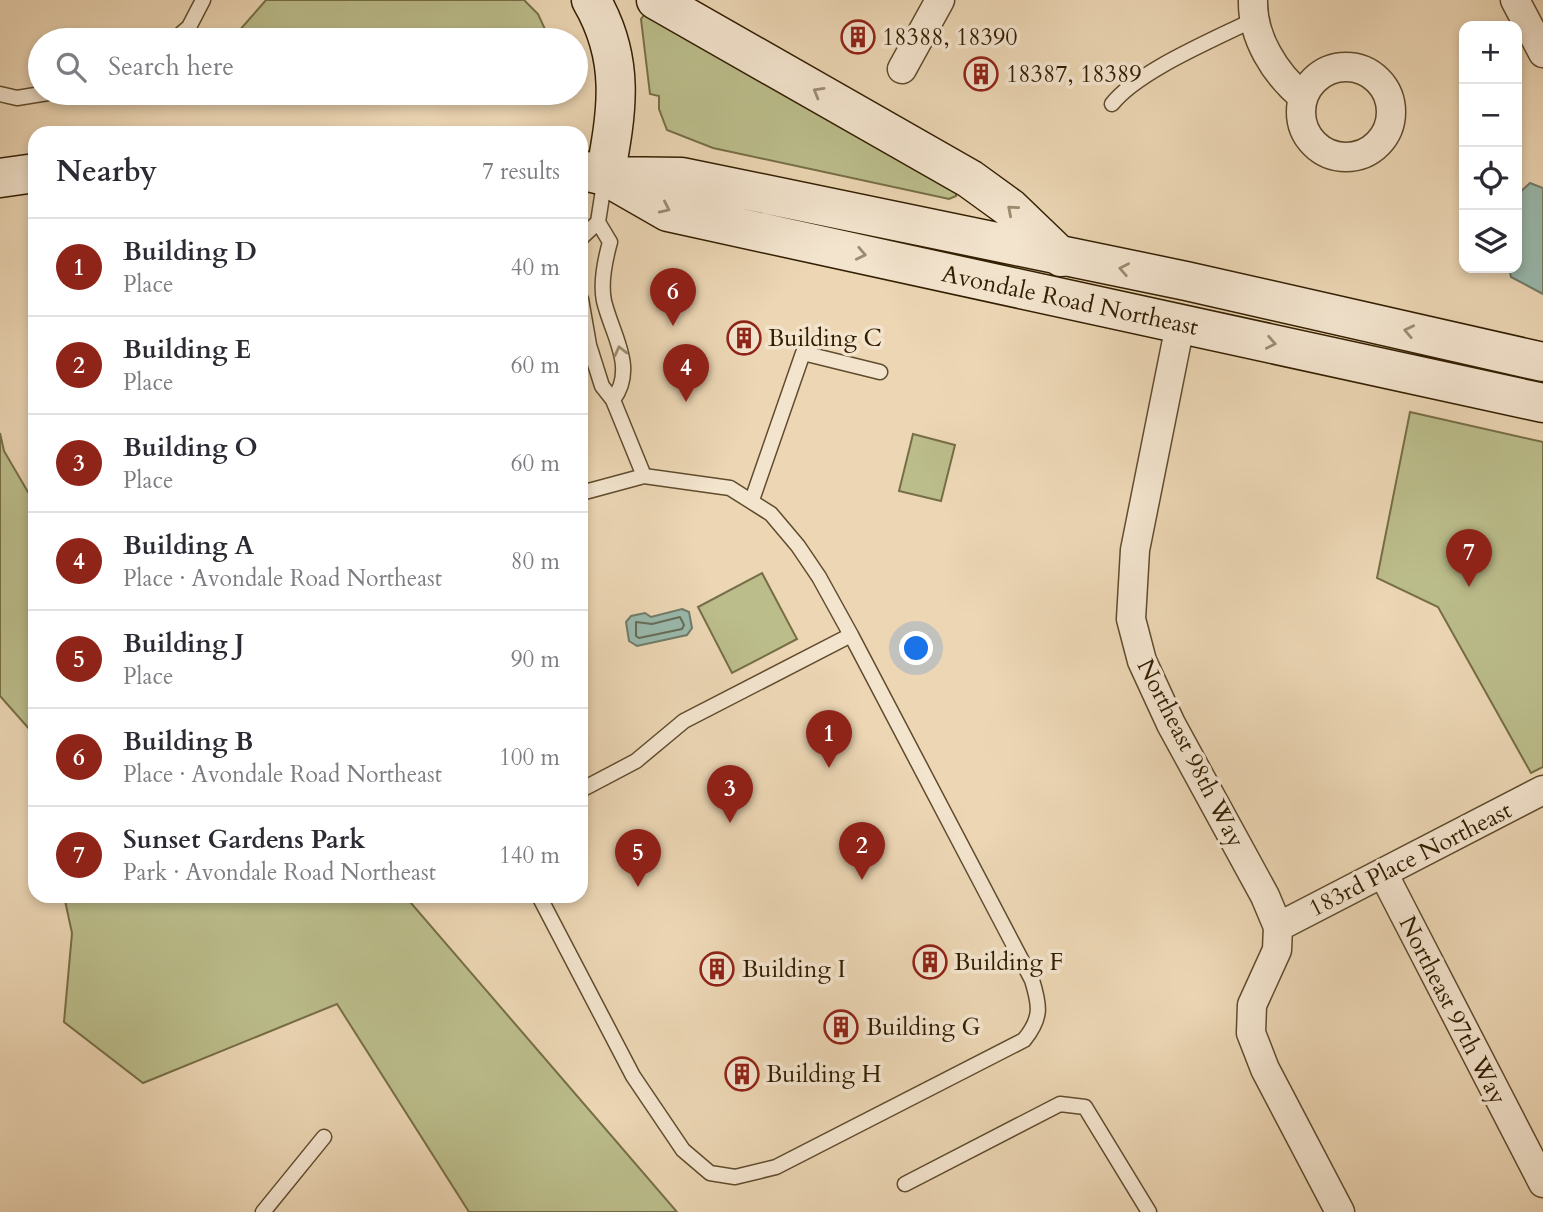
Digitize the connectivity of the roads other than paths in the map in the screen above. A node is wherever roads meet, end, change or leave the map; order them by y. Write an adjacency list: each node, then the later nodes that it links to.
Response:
1 (203, 0): 7 (lane)
2 (591, 0): 14 (main road)
3 (656, 0): 19 (main road, one-way to 3)
4 (940, 0): 9 (street)
5 (1515, 0): 8 (street)
6 (1253, 10): 12 (street); 13 (lane)
7 (188, 28)
8 (1543, 53)
9 (902, 69)
10 (0, 94): 11 (lane)
11 (28, 96)
12 (1303, 97)
13 (1112, 104)
14 (593, 173): 17 (lane); 19 (main road, Avondale Road Northeast); 23 (main road, Avondale Road Northeast, one-way to 23)
15 (28, 174): 16 (main road)
16 (0, 178)
17 (598, 222): 18 (lane); 21 (lane)
18 (588, 231)
19 (1061, 257): 22 (main road, Avondale Road Northeast, one-way to 19)
20 (588, 299): 21 (lane)
21 (604, 300): 27 (lane, one-way to 21)
22 (1280, 302): 23 (main road); 25 (main road, Avondale Road Northeast, one-way to 22)
23 (1180, 325): 28 (main road, Avondale Road Northeast, one-way to 28); 37 (street, Northeast 98th Way)
24 (588, 339): 27 (lane)
25 (1543, 362)
26 (880, 372): 31 (lane)
27 (612, 400): 29 (lane)
28 (1543, 403)
29 (644, 476): 30 (lane); 31 (lane)
30 (588, 491)
31 (752, 500): 32 (lane)
32 (851, 635): 33 (lane); 36 (lane)
33 (588, 786)
34 (1543, 790): 35 (street, 183rd Place Northeast)
35 (1382, 873): 37 (street, 183rd Place Northeast); 39 (street, Northeast 97th Way)
36 (542, 903)
37 (1278, 928): 43 (street)
38 (324, 1137): 41 (lane)
39 (1539, 1167)
40 (905, 1184): 42 (lane)
41 (263, 1212)
42 (1149, 1212)
43 (1340, 1212)

